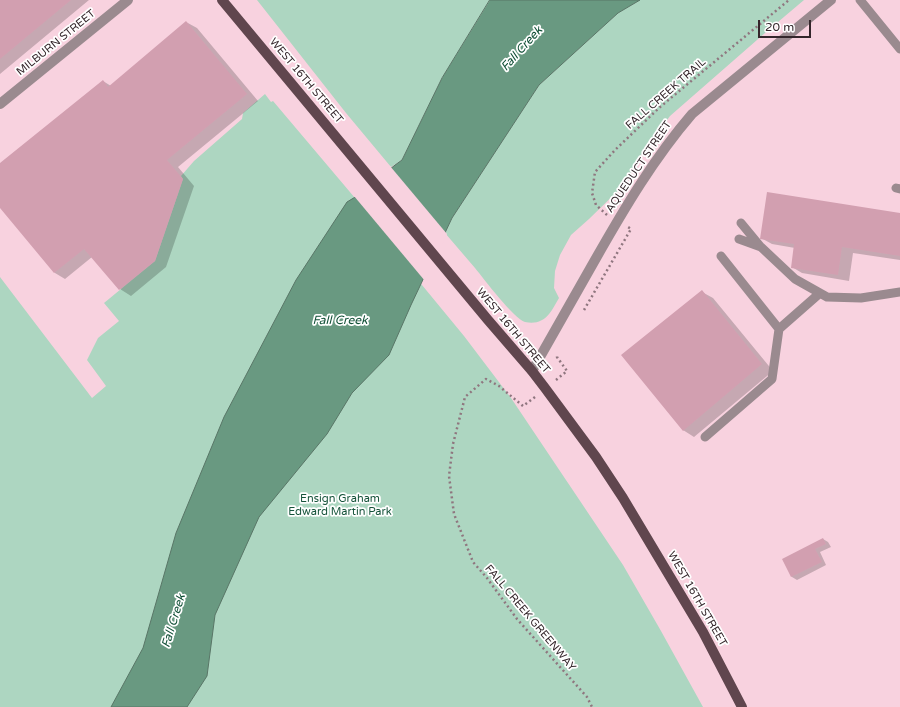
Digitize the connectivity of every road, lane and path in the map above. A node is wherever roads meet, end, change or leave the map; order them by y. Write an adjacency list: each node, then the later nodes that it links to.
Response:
1 (128, 0): 7 (street, MILBURN STREET)
2 (222, 0): 17 (main road, WEST 16TH STREET)
3 (789, 0): 8 (path, FALL CREEK TRAIL)
4 (831, 0): 17 (street, AQUEDUCT STREET)
5 (860, 0): 6 (lane)
6 (900, 49)
7 (0, 104)
8 (608, 216)
9 (741, 223): 11 (lane)
10 (739, 239): 11 (lane)
11 (761, 247): 14 (lane)
12 (721, 256): 15 (lane)
13 (900, 292): 14 (lane)
14 (820, 293): 15 (lane)
15 (779, 330): 20 (lane)
16 (557, 357): 18 (path)
17 (532, 371): 22 (main road, WEST 16TH STREET)
18 (567, 371)
19 (523, 406): 21 (path, FALL CREEK GREENWAY)
20 (705, 437)
21 (592, 707)
22 (742, 707)

